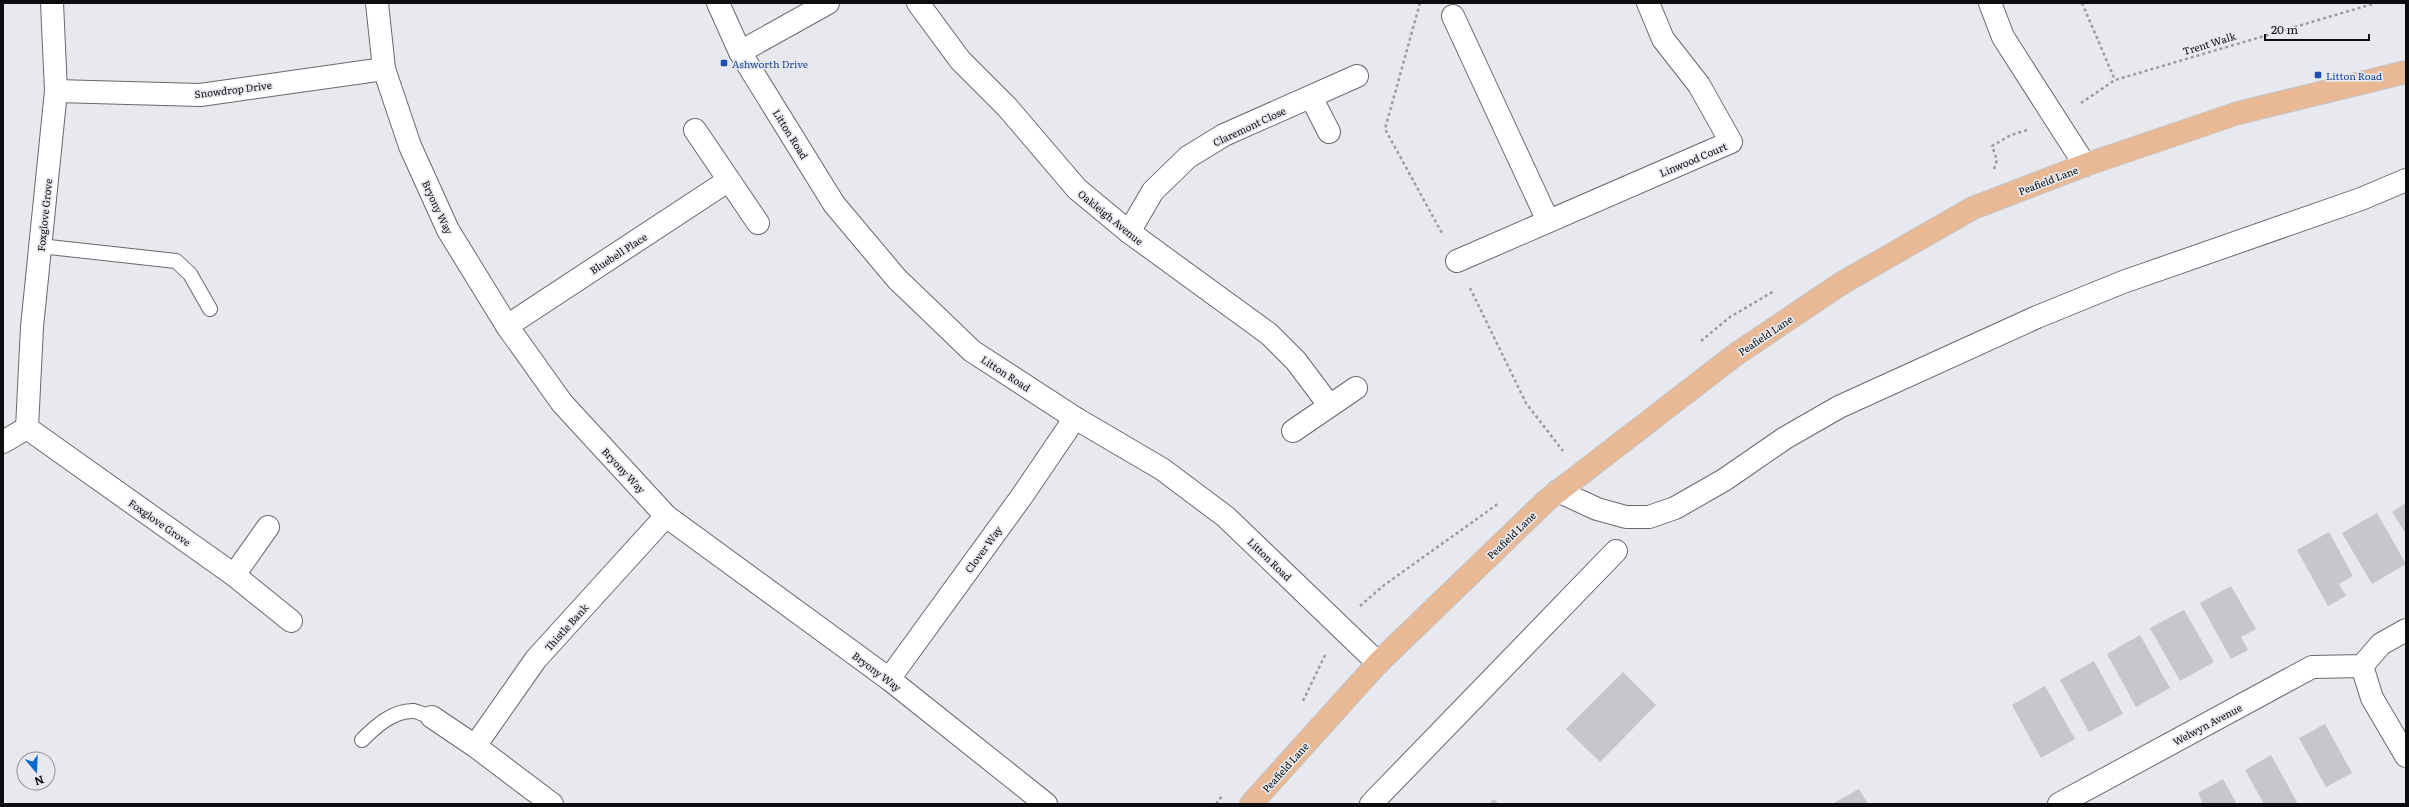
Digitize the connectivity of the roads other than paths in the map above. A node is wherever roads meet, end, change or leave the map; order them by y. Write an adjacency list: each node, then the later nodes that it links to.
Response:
1 (52, 3): 13 (street, Foxglove Grove)
2 (377, 3): 10 (street, Bryony Way)
3 (718, 3): 9 (street, Litton Road)
4 (828, 3): 9 (street)
5 (918, 3): 22 (street, Oakleigh Avenue)
6 (1648, 3): 20 (street, Linwood Court)
7 (1990, 3): 17 (street)
8 (1453, 16): 20 (street)
9 (740, 52): 29 (street, Litton Road)
10 (384, 69): 13 (street, Snowdrop Drive); 26 (street, Bryony Way)
11 (2406, 72): 17 (main road, Peafield Lane)
12 (1357, 76): 14 (street, Claremont Close)
13 (56, 91): 23 (street, Foxglove Grove)
14 (1311, 97): 16 (street); 22 (street, Claremont Close)
15 (695, 130): 18 (street)
16 (1329, 132)
17 (2085, 165): 33 (main road, Peafield Lane)
18 (729, 180): 21 (street); 26 (street, Bluebell Place)
19 (2406, 180): 33 (street)
20 (1548, 221): 24 (street, Linwood Court)
21 (758, 223)
22 (1130, 232): 28 (street, Oakleigh Avenue)
23 (40, 246): 25 (lane); 30 (street, Foxglove Grove)
24 (1457, 261)
25 (210, 309)
26 (507, 326): 34 (street, Bryony Way)
27 (1356, 388): 28 (street)
28 (1329, 405): 31 (street)
29 (1075, 418): 40 (street, Litton Road); 42 (street, Clover Way)
30 (27, 428): 32 (street); 37 (street, Foxglove Grove)
31 (1293, 431)
32 (3, 442)
33 (1558, 491): 40 (main road, Peafield Lane)
34 (666, 516): 42 (street, Bryony Way); 45 (street, Thistle Bank)
35 (268, 527): 37 (street)
36 (1616, 551): 50 (street)
37 (234, 575): 38 (street, Foxglove Grove)
38 (291, 621)
39 (2406, 630): 41 (street)
40 (1378, 663): 49 (main road, Peafield Lane)
41 (2362, 666): 46 (street); 51 (street, Welwyn Avenue)
42 (889, 679): 48 (street, Bryony Way)
43 (432, 717): 44 (lane); 45 (street)
44 (362, 740)
45 (475, 746): 47 (street)
46 (2406, 756)
47 (552, 804)
48 (1046, 804)
49 (1251, 804)
50 (1371, 804)
51 (2059, 804)

